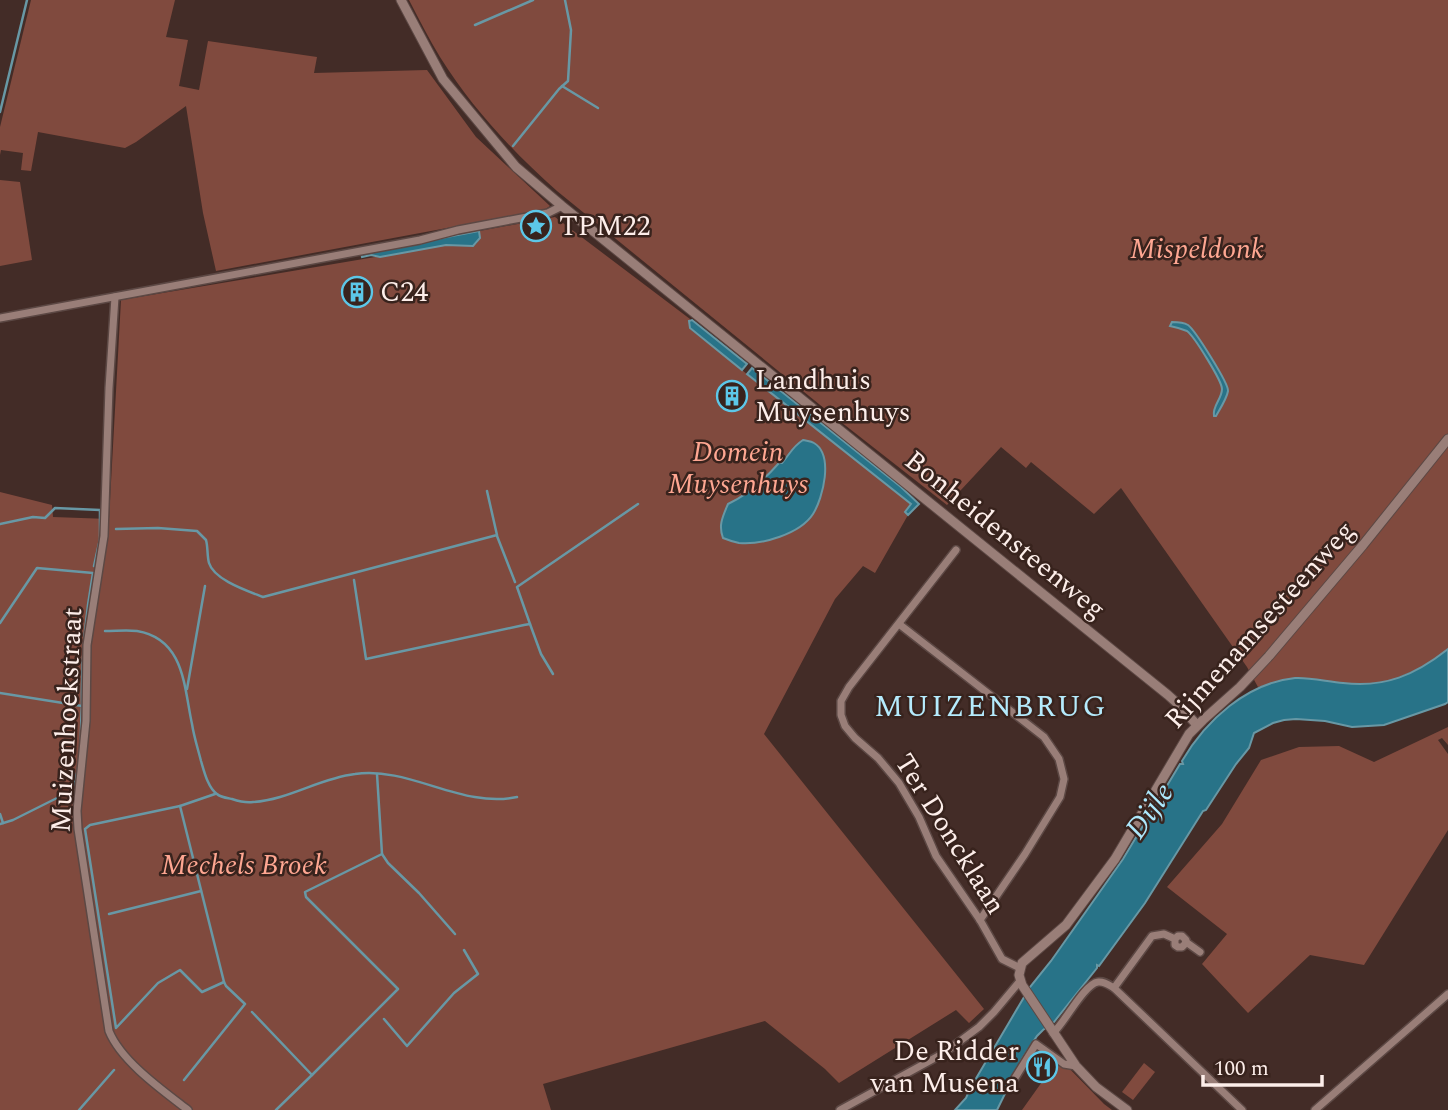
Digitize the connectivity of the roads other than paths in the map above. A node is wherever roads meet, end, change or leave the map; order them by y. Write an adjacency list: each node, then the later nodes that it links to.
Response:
1 (401, 0): 2 (street, Bonheidensteenweg)
2 (562, 206): 3 (street); 8 (street, Bonheidensteenweg)
3 (115, 297): 4 (street); 18 (street, Muizenhoekstraat)
4 (0, 318)
5 (1448, 439): 8 (street, Rijmenamsesteenweg)
6 (956, 551): 7 (street, Ter Doncklaan)
7 (899, 624): 9 (street, Ter Doncklaan); 9 (street)
8 (1197, 726): 11 (street, Rijmenamsesteenweg)
9 (980, 920): 11 (street, Ter Doncklaan)
10 (1200, 952): 13 (street)
11 (1020, 968): 12 (street)
12 (1022, 985): 15 (street); 19 (street)
13 (1114, 988): 15 (street); 21 (street)
14 (1448, 994): 22 (street)
15 (1052, 1032): 16 (street)
16 (1076, 1066): 17 (street); 20 (street)
17 (1015, 1078)
18 (188, 1110)
19 (840, 1110)
20 (1127, 1110)
21 (1242, 1110)
22 (1315, 1110)

